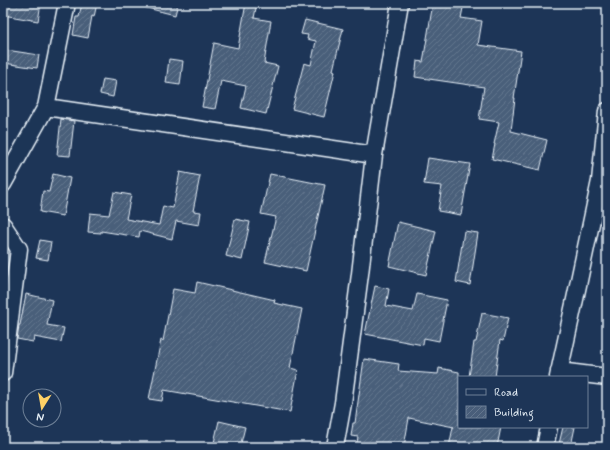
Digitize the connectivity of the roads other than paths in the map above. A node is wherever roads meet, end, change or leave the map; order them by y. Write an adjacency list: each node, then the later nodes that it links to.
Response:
1 (68, 3): 3 (street)
2 (400, 3): 5 (street)
3 (46, 107): 5 (street); 7 (street)
4 (607, 111): 6 (street)
5 (374, 155): 13 (street)
6 (605, 157): 10 (street)
7 (3, 184)
8 (3, 225): 9 (street)
9 (3, 373)
10 (558, 374): 11 (street)
11 (607, 377)
12 (549, 428): 14 (street)
13 (335, 447)
14 (545, 447)

